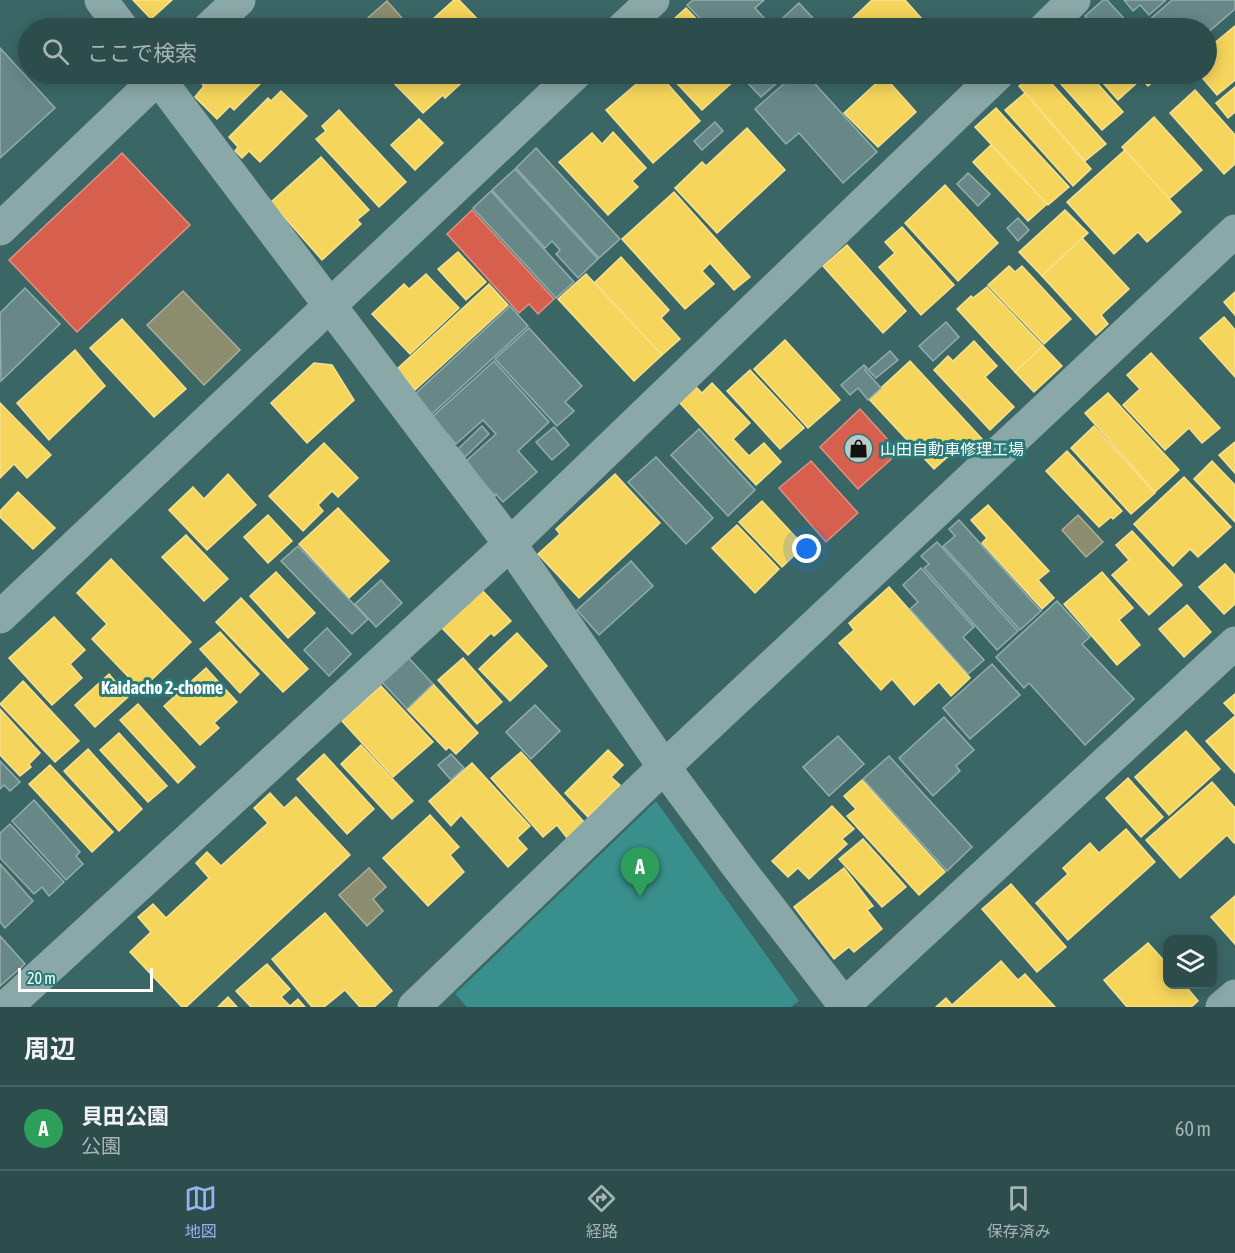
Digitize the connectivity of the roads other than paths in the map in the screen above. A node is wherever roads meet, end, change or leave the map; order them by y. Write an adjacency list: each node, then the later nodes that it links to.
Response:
1 (101, 0): 5 (street)
2 (239, 0): 6 (street)
3 (653, 0): 7 (street)
4 (1074, 0): 8 (street)
5 (114, 18)
6 (220, 18)
7 (633, 18)
8 (1055, 18)
9 (150, 84): 13 (street)
10 (166, 84): 15 (street)
11 (564, 84): 15 (street)
12 (988, 84): 16 (street)
13 (0, 229)
14 (1235, 231): 19 (street)
15 (329, 305): 16 (street); 17 (street)
16 (510, 544): 19 (street); 23 (street)
17 (0, 617)
18 (1235, 643): 22 (street)
19 (664, 767): 21 (street); 22 (street)
20 (1235, 996): 24 (street)
21 (432, 1001)
22 (844, 1006)
23 (6, 1007)
24 (1222, 1007)

